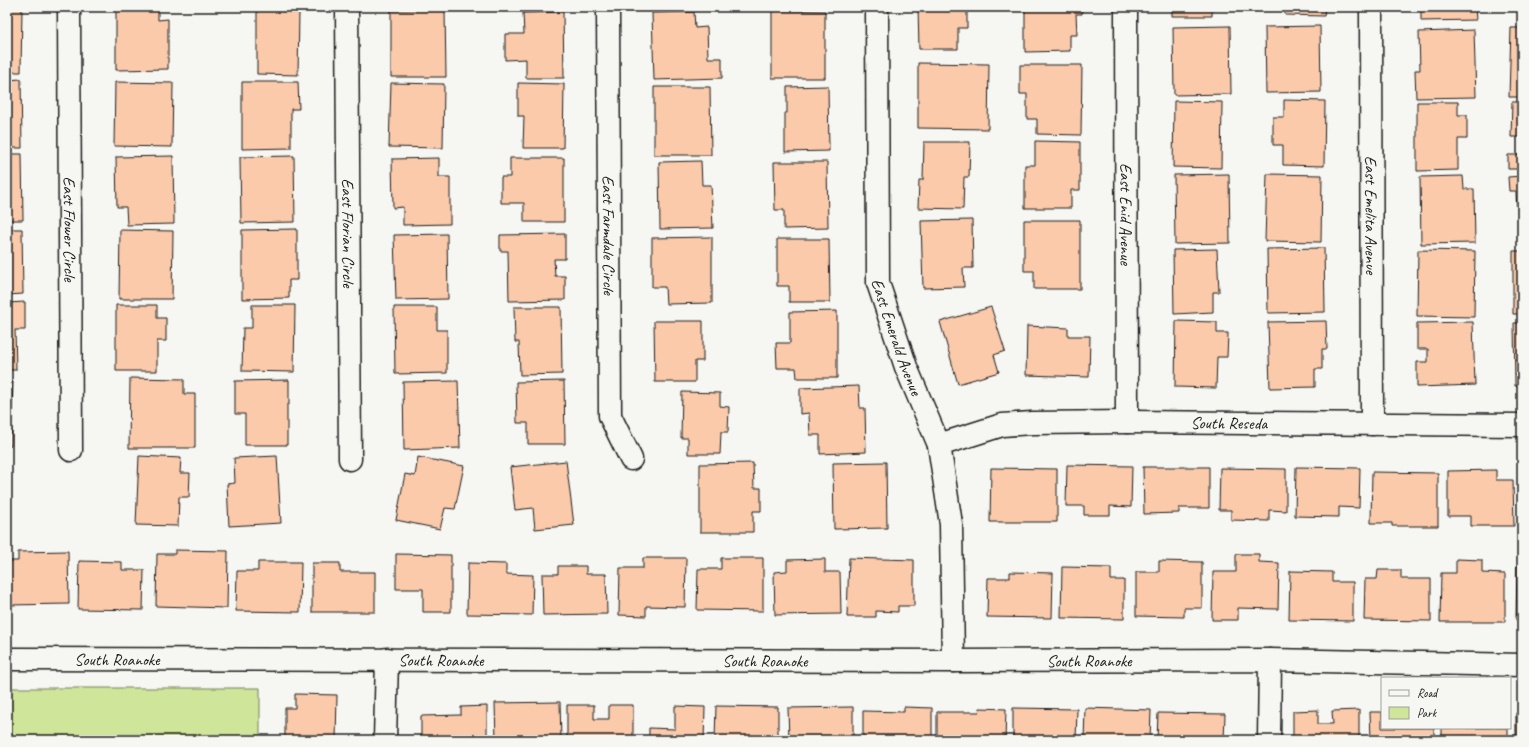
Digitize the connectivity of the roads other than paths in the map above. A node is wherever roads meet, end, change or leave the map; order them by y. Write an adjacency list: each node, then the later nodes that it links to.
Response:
1 (69, 7): 11 (street, East Flower Circle)
2 (347, 7): 12 (street, East Florian Circle)
3 (608, 7): 13 (street, East Farmdale Circle)
4 (876, 7): 10 (street, East Emerald Avenue)
5 (1126, 7): 7 (street, East Enid Avenue)
6 (1371, 7): 8 (street, East Emelita Avenue)
7 (1127, 422): 8 (street, South Reseda); 10 (street, South Reseda)
8 (1372, 424): 9 (street, South Reseda)
9 (1522, 425)
10 (940, 444): 17 (street, East Emerald Avenue)
11 (70, 450)
12 (350, 459)
13 (631, 459)
14 (7, 659): 15 (street, South Roanoke)
15 (387, 659): 17 (street, South Roanoke); 19 (street)
16 (1270, 660): 17 (street, South Roanoke); 18 (street, South Roanoke); 20 (street)
17 (953, 661)
18 (1522, 665)
19 (385, 740)
20 (1269, 740)

